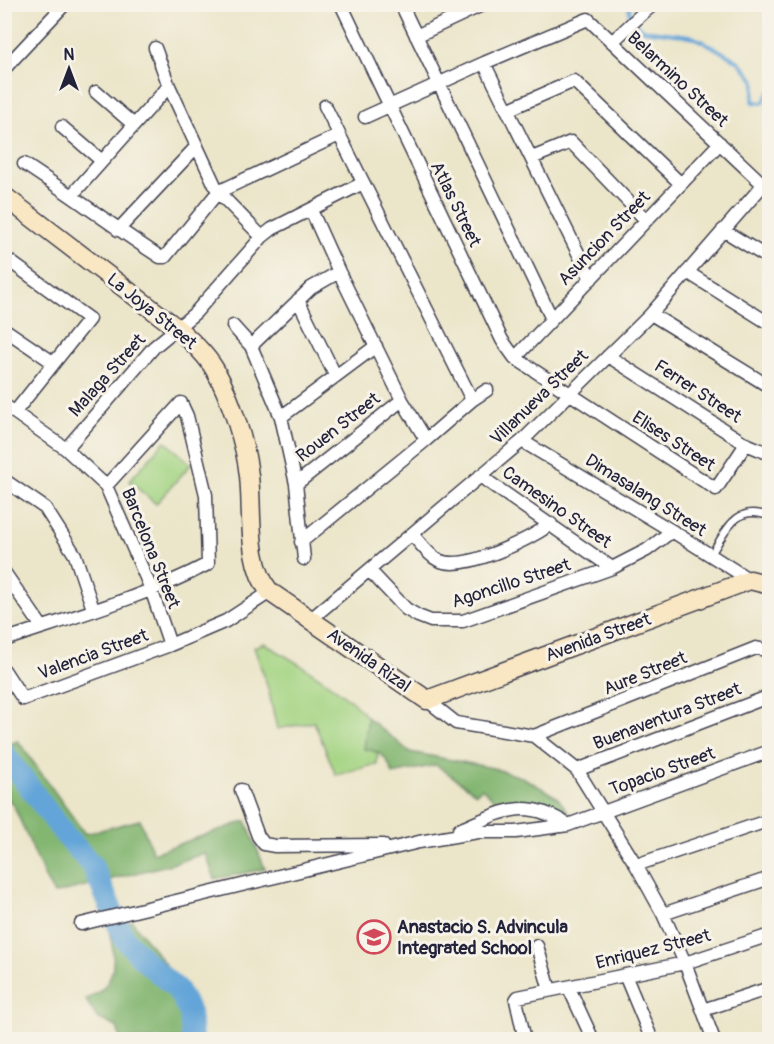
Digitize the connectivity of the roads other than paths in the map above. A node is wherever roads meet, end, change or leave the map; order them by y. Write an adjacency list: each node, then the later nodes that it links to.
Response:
1 (65, 4): 10 (street)
2 (341, 4): 15 (street, Atlas Street)
3 (401, 4): 6 (street)
4 (484, 4): 6 (street)
5 (654, 4): 7 (street)
6 (416, 36): 11 (street)
7 (612, 42): 9 (street, Belarmino Street); 21 (street, Belarmino Street)
8 (155, 48): 12 (street)
9 (484, 63): 11 (street, Belarmino Street); 16 (street)
10 (4, 69)
11 (440, 83): 15 (street, Belarmino Street); 44 (street)
12 (169, 86): 18 (street); 22 (street)
13 (96, 92): 18 (street)
14 (325, 106): 20 (street)
15 (390, 106): 17 (street, Belarmino Street); 52 (street, Atlas Street)
16 (507, 110): 23 (street); 27 (street)
17 (365, 117)
18 (134, 125): 24 (street)
19 (62, 127): 24 (street)
20 (339, 135): 26 (street); 29 (street)
21 (720, 143): 27 (street, Asuncion Street); 28 (street, Belarmino Street)
22 (196, 146): 29 (street); 34 (street)
23 (532, 158): 33 (street); 41 (street)
24 (102, 161): 30 (street)
25 (24, 164): 30 (street)
26 (363, 183): 32 (street, Malaga Street); 59 (street)
27 (681, 184): 33 (street, Asuncion Street)
28 (767, 184): 35 (street, Villanueva Street)
29 (218, 192): 34 (street); 36 (street)
30 (72, 195): 34 (street)
31 (4, 196): 48 (street, La Joya Street)
32 (311, 210): 36 (street, Malaga Street); 39 (street)
33 (646, 220): 41 (street, Asuncion Street)
34 (118, 230)
35 (723, 230): 38 (street); 40 (street, Villanueva Street)
36 (262, 237): 48 (street, Malaga Street)
37 (4, 257): 53 (street)
38 (770, 259)
39 (339, 272): 42 (street); 50 (street)
40 (687, 272): 43 (street, Villanueva Street); 45 (street)
41 (591, 279): 44 (street, Asuncion Street)
42 (298, 300): 49 (street); 54 (street)
43 (651, 314): 51 (street, Villanueva Street); 55 (street)
44 (552, 319): 52 (street, Asuncion Street)
45 (770, 324)
46 (233, 326): 49 (street)
47 (4, 329): 53 (street)
48 (178, 329): 65 (street, Malaga Street); 84 (street, La Joya Street)
49 (250, 346): 61 (street)
50 (376, 346): 54 (street); 58 (street)
51 (608, 356): 57 (street, Villanueva Street); 64 (street, Ferrer Street)
52 (515, 358): 57 (street, Atlas Street)
53 (54, 363): 60 (street)
54 (335, 375): 61 (street)
55 (770, 387)
56 (488, 390): 59 (street)
57 (568, 394): 63 (street, Villanueva Street); 64 (street, Elises Street)
58 (402, 400): 62 (street); 69 (street, Rouen Street)
59 (472, 400): 62 (street)
60 (10, 408): 65 (street, Barcelona Street)
61 (281, 417): 69 (street)
62 (426, 440): 75 (street)
63 (522, 441): 67 (street, Villanueva Street); 73 (street, Dimasalang Street)
64 (746, 444): 66 (street, Ferrer Street)
65 (66, 449): 70 (street, Barcelona Street)
66 (770, 454)
67 (480, 477): 72 (street, Camesino Street); 74 (street, Villanueva Street)
68 (4, 480): 85 (street)
69 (296, 484): 75 (street)
70 (106, 486): 83 (street, Barcelona Street); 83 (street)
71 (770, 517): 76 (lane)
72 (551, 524): 74 (street); 78 (street, Camesino Street)
73 (672, 531): 76 (street, Dimasalang Street); 78 (street, Agoncillo Street)
74 (412, 534): 79 (street, Villanueva Street)
75 (301, 542): 77 (street)
76 (710, 556): 81 (street, Dimasalang Street)
77 (303, 560)
78 (612, 568): 79 (street, Agoncillo Street)
79 (369, 570): 86 (street, Villanueva Street)
80 (4, 572): 87 (street)
81 (750, 580): 82 (street); 93 (street, Avenida Street)
82 (770, 585)
83 (151, 589): 85 (street); 89 (street, Barcelona Street)
84 (270, 592): 86 (street); 89 (street, Valencia Street)
85 (93, 609): 87 (street)
86 (311, 619): 93 (street, Avenida Rizal)
87 (42, 627): 88 (street)
88 (4, 640)
89 (170, 645): 91 (street, Valencia Street)
90 (770, 651): 94 (street, Aure Street)
91 (4, 670)
92 (770, 696): 96 (street, Buenaventura Street)
93 (427, 700): 94 (street, Topacio Street)
94 (534, 736): 96 (street, Topacio Street)
95 (770, 751): 98 (street, Topacio Street)
96 (577, 770): 98 (street, Topacio Street)
97 (242, 790): 100 (street)
98 (604, 811): 100 (street); 101 (street)
99 (770, 820): 101 (street)
100 (568, 825): 104 (street)
101 (636, 865): 103 (street)
102 (770, 878): 103 (street)
103 (663, 914): 107 (street)
104 (81, 924)
105 (770, 935): 107 (street, Enriquez Street)
106 (537, 946): 111 (street)
107 (685, 963): 108 (street, Enriquez Street); 112 (street)
108 (625, 975): 109 (street, Enriquez Street); 115 (street)
109 (568, 988): 111 (street, Enriquez Street); 114 (street)
110 (770, 988): 112 (street)
111 (550, 990): 113 (street, Enriquez Street)
112 (703, 1010): 116 (street)
113 (525, 1040)
114 (593, 1040)
115 (652, 1040)
116 (714, 1040)

